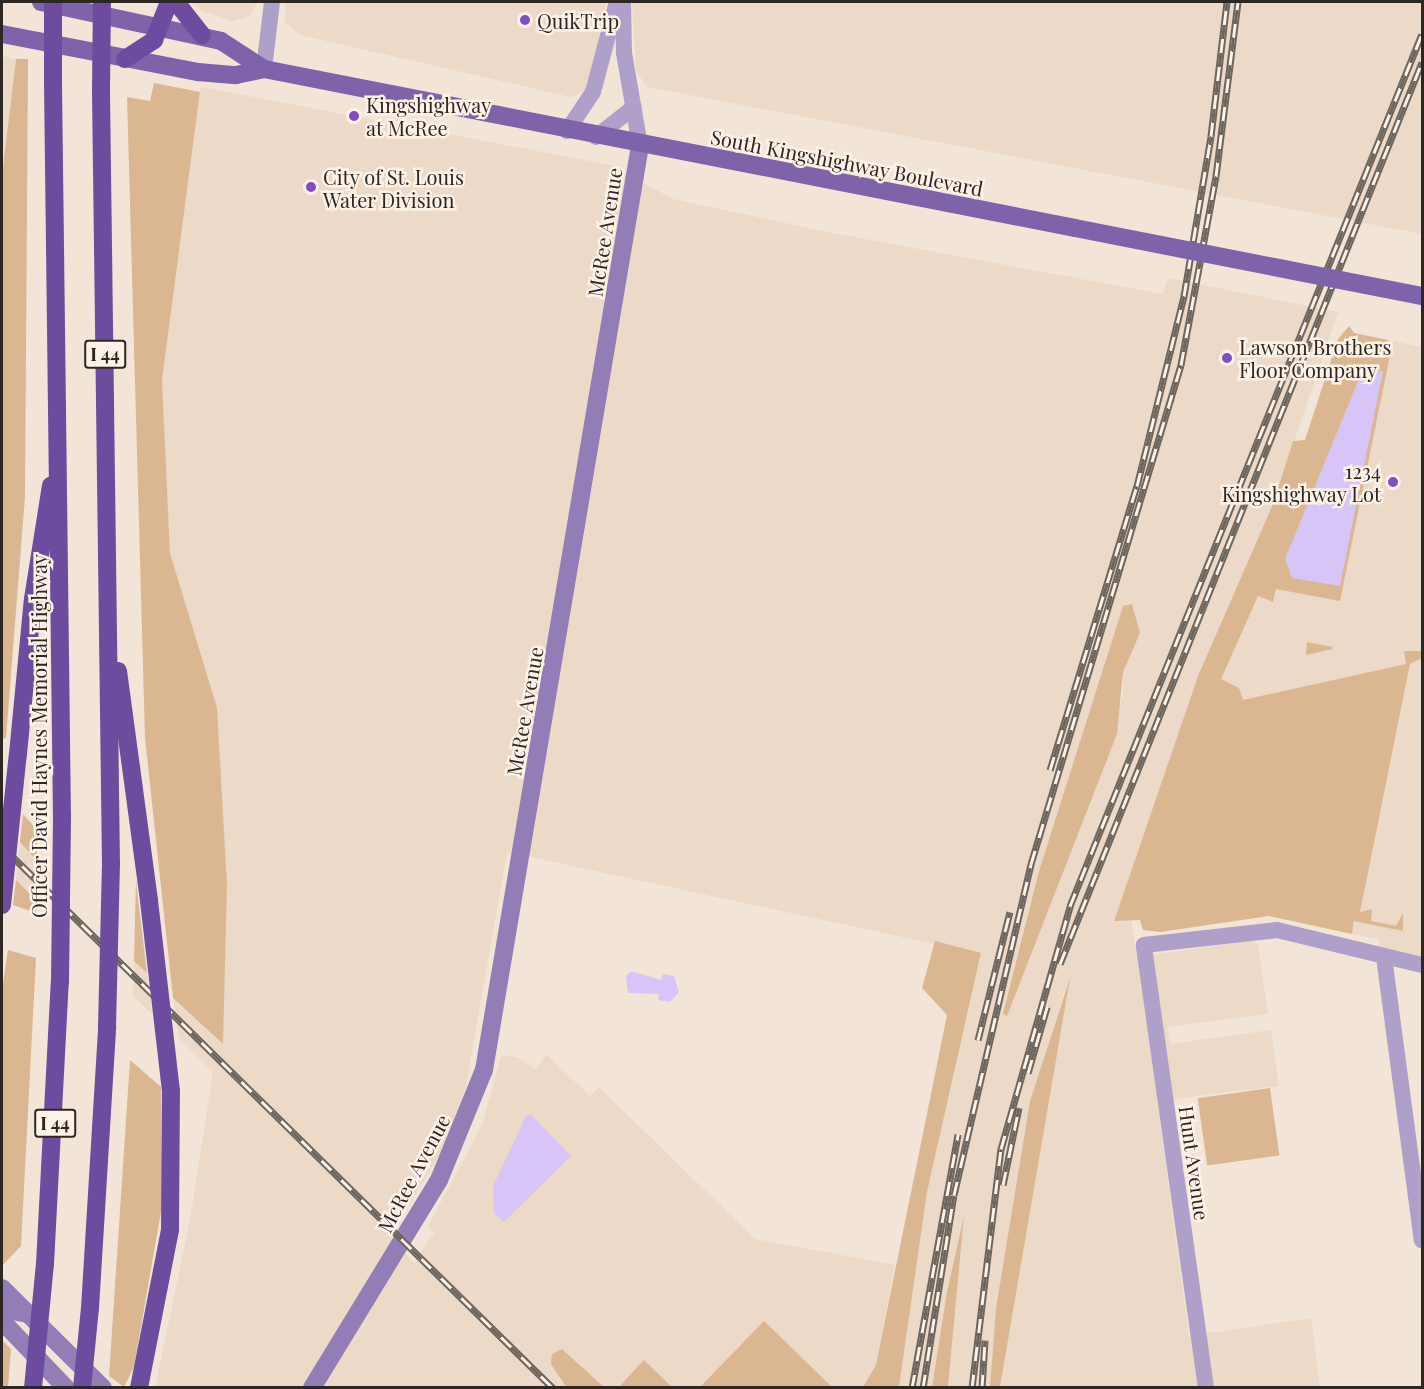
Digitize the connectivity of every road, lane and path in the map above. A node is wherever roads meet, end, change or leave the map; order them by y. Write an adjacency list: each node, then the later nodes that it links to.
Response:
1 (41, 2): 9 (main road, South Kingshighway Boulevard)
2 (53, 2): 19 (highway, Officer David Haynes Memorial Highway / I 44, bridge)
3 (102, 2): 20 (highway, I 44, bridge)
4 (169, 2): 9 (highway)
5 (176, 2): 11 (highway)
6 (272, 2): 13 (street)
7 (617, 2): 15 (street)
8 (623, 2): 14 (street, McRee Avenue)
9 (163, 26): 11 (main road, South Kingshighway Boulevard); 12 (highway)
10 (2, 34): 12 (main road, South Kingshighway Boulevard)
11 (202, 35): 13 (main road, South Kingshighway Boulevard)
12 (125, 59): 13 (main road, South Kingshighway Boulevard)
13 (264, 69): 15 (main road, South Kingshighway Boulevard)
14 (634, 107): 16 (street); 17 (street, McRee Avenue)
15 (567, 130): 16 (main road, South Kingshighway Boulevard)
16 (596, 136): 17 (main road, South Kingshighway Boulevard)
17 (640, 146): 18 (main road, South Kingshighway Boulevard, bridge); 34 (main road, McRee Avenue)
18 (1422, 296)
19 (58, 454): 21 (highway, bridge); 29 (highway, Officer David Haynes Memorial Highway / I 44, bridge)
20 (109, 616): 31 (highway, I 44, bridge); 33 (highway, bridge)
21 (2, 905)
22 (1384, 957): 23 (street); 24 (street); 35 (street, Hunt Avenue)
23 (1422, 965)
24 (1422, 1240)
25 (2, 1288): 27 (main road)
26 (2, 1309): 27 (main road)
27 (28, 1314): 32 (main road)
28 (2, 1322): 30 (main road)
29 (33, 1388)
30 (66, 1388)
31 (82, 1388)
32 (103, 1388)
33 (139, 1388)
34 (312, 1388)
35 (1206, 1388)

